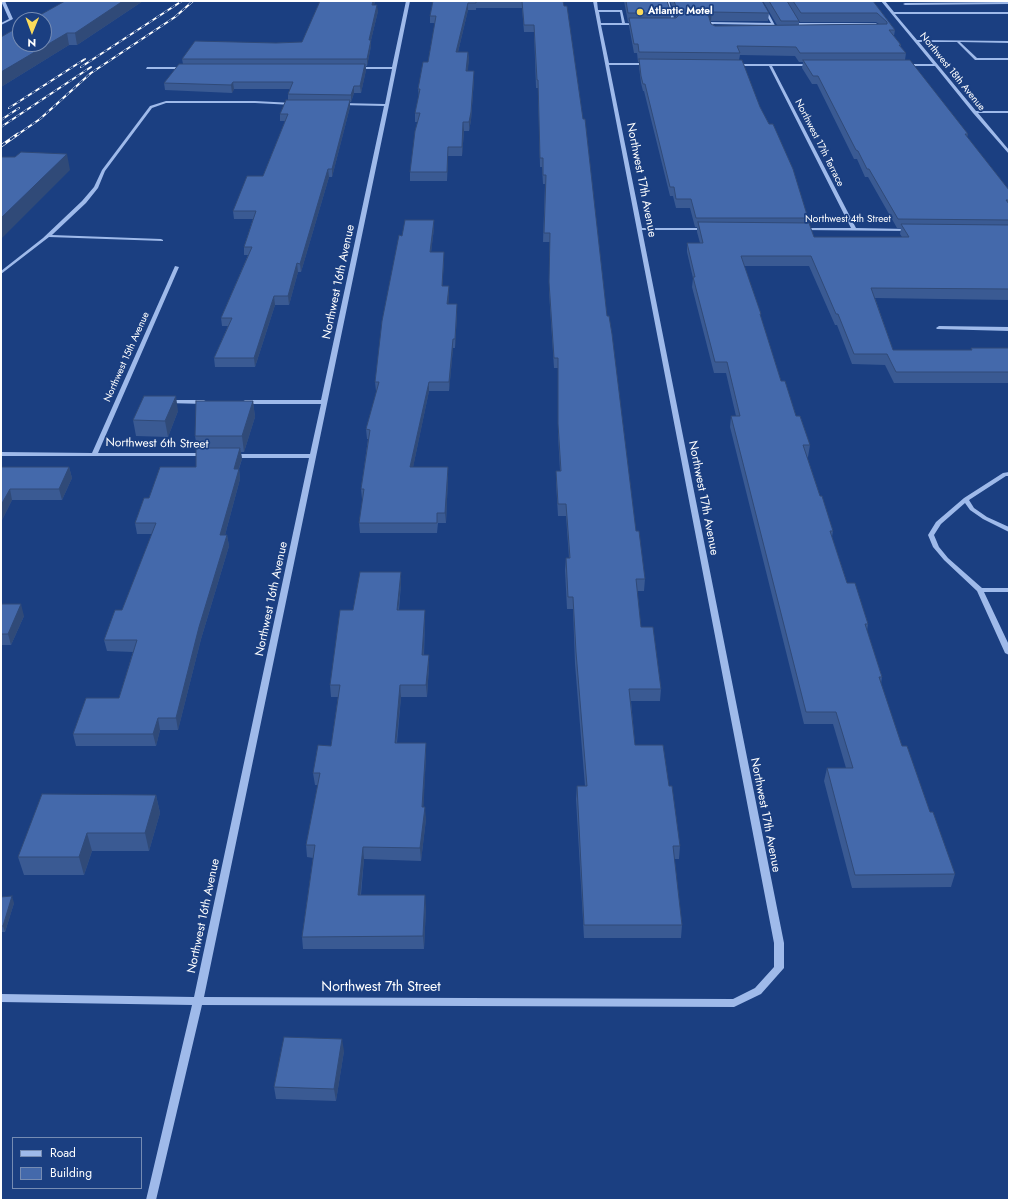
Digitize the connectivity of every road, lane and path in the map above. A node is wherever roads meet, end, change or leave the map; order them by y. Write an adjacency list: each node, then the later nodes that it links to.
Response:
1 (3, 1): 13 (street)
2 (408, 1): 40 (street, Northwest 16th Avenue)
3 (595, 1): 9 (street, Northwest 17th Avenue)
4 (668, 1): 17 (street)
5 (760, 1): 18 (street)
6 (883, 1): 10 (street, Northwest 18th Avenue)
7 (1009, 3): 8 (street)
8 (904, 4)
9 (598, 11): 14 (street, Northwest 17th Avenue); 15 (street)
10 (893, 13): 11 (street); 26 (street, Northwest 18th Avenue)
11 (1009, 13)
12 (795, 18): 19 (street)
13 (1, 24)
14 (600, 24): 15 (street); 30 (street, Northwest 17th Avenue)
15 (624, 24): 16 (street)
16 (645, 24)
17 (668, 24)
18 (773, 24): 21 (street); 23 (street)
19 (798, 24): 20 (street); 25 (street)
20 (801, 28)
21 (722, 32)
22 (770, 32): 23 (street)
23 (778, 32): 24 (street)
24 (784, 32)
25 (875, 32)
26 (916, 41): 27 (street); 36 (street, Northwest 18th Avenue)
27 (957, 41): 28 (street); 29 (street)
28 (1009, 42)
29 (1009, 59)
30 (607, 64): 31 (street); 47 (street, Northwest 17th Avenue)
31 (652, 64)
32 (731, 64): 33 (street)
33 (770, 64): 34 (street); 50 (street, Northwest 17th Terrace)
34 (818, 64)
35 (897, 65): 36 (street)
36 (935, 65): 44 (street, Northwest 18th Avenue)
37 (147, 68): 38 (street)
38 (186, 68)
39 (348, 68): 40 (street)
40 (394, 68): 43 (street, Northwest 16th Avenue)
41 (298, 104): 52 (street)
42 (338, 104): 43 (street)
43 (387, 105): 61 (street, Northwest 16th Avenue)
44 (974, 112): 45 (street); 46 (street, Northwest 18th Avenue)
45 (1009, 112)
46 (1009, 153)
47 (639, 229): 48 (street); 73 (street, Northwest 17th Avenue)
48 (713, 229)
49 (799, 229): 50 (street, Northwest 4th Street)
50 (854, 229): 51 (street, Northwest 4th Street)
51 (916, 230)
52 (48, 236): 53 (street); 55 (street)
53 (161, 240)
54 (177, 267): 63 (street, Northwest 15th Avenue)
55 (1, 273)
56 (939, 328): 57 (street)
57 (1009, 329)
58 (163, 402): 59 (street)
59 (210, 402)
60 (242, 402): 61 (street)
61 (324, 402): 66 (street, Northwest 16th Avenue)
62 (1, 454): 63 (street, Northwest 6th Street)
63 (94, 454): 64 (street, Northwest 6th Street)
64 (212, 456)
65 (228, 456): 66 (street)
66 (313, 456): 75 (street, Northwest 16th Avenue)
67 (1009, 474): 68 (street)
68 (966, 499): 69 (street); 70 (street)
69 (1009, 530)
70 (980, 590): 71 (street); 72 (street)
71 (1009, 590)
72 (1009, 653)
73 (758, 991): 75 (street, Northwest 7th Street)
74 (1, 998): 75 (street, Northwest 7th Street)
75 (198, 1001): 76 (street, Northwest 16th Avenue)
76 (152, 1200)

